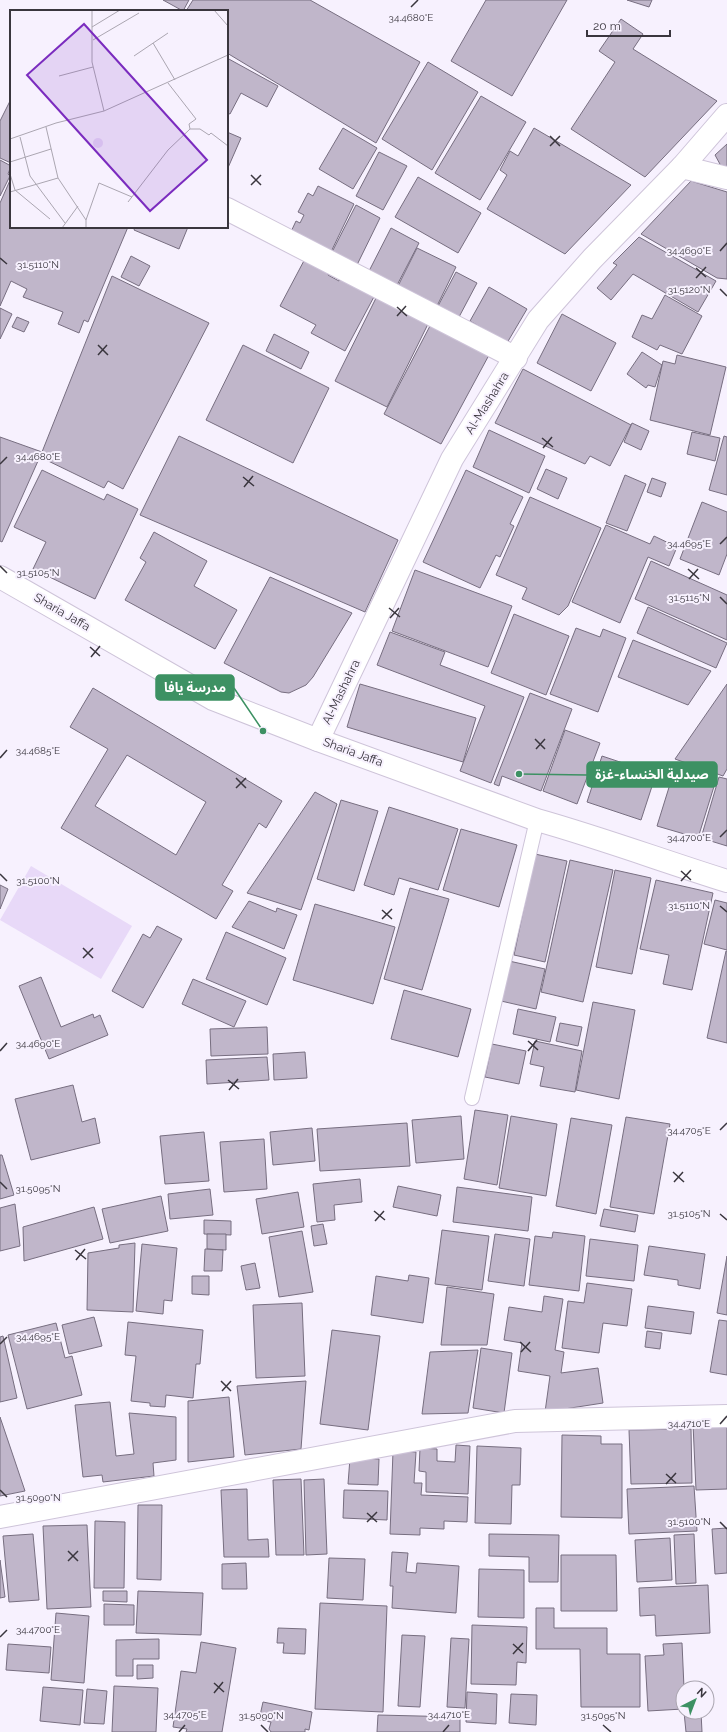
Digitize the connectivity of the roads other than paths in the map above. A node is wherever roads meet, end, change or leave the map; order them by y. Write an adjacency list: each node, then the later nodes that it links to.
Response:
1 (727, 115): 2 (street, Al-Mashahra)
2 (682, 167): 3 (street); 5 (street, Al-Mashahra)
3 (727, 178)
4 (228, 210): 5 (street)
5 (516, 358): 7 (street, Al-Mashahra)
6 (0, 577): 7 (street, Sharia Jaffa)
7 (318, 740): 8 (street, Sharia Jaffa)
8 (537, 820): 9 (street, Sharia Jaffa); 10 (lane)
9 (727, 881)
10 (472, 1098)
11 (727, 1416): 12 (street)
12 (0, 1517)

